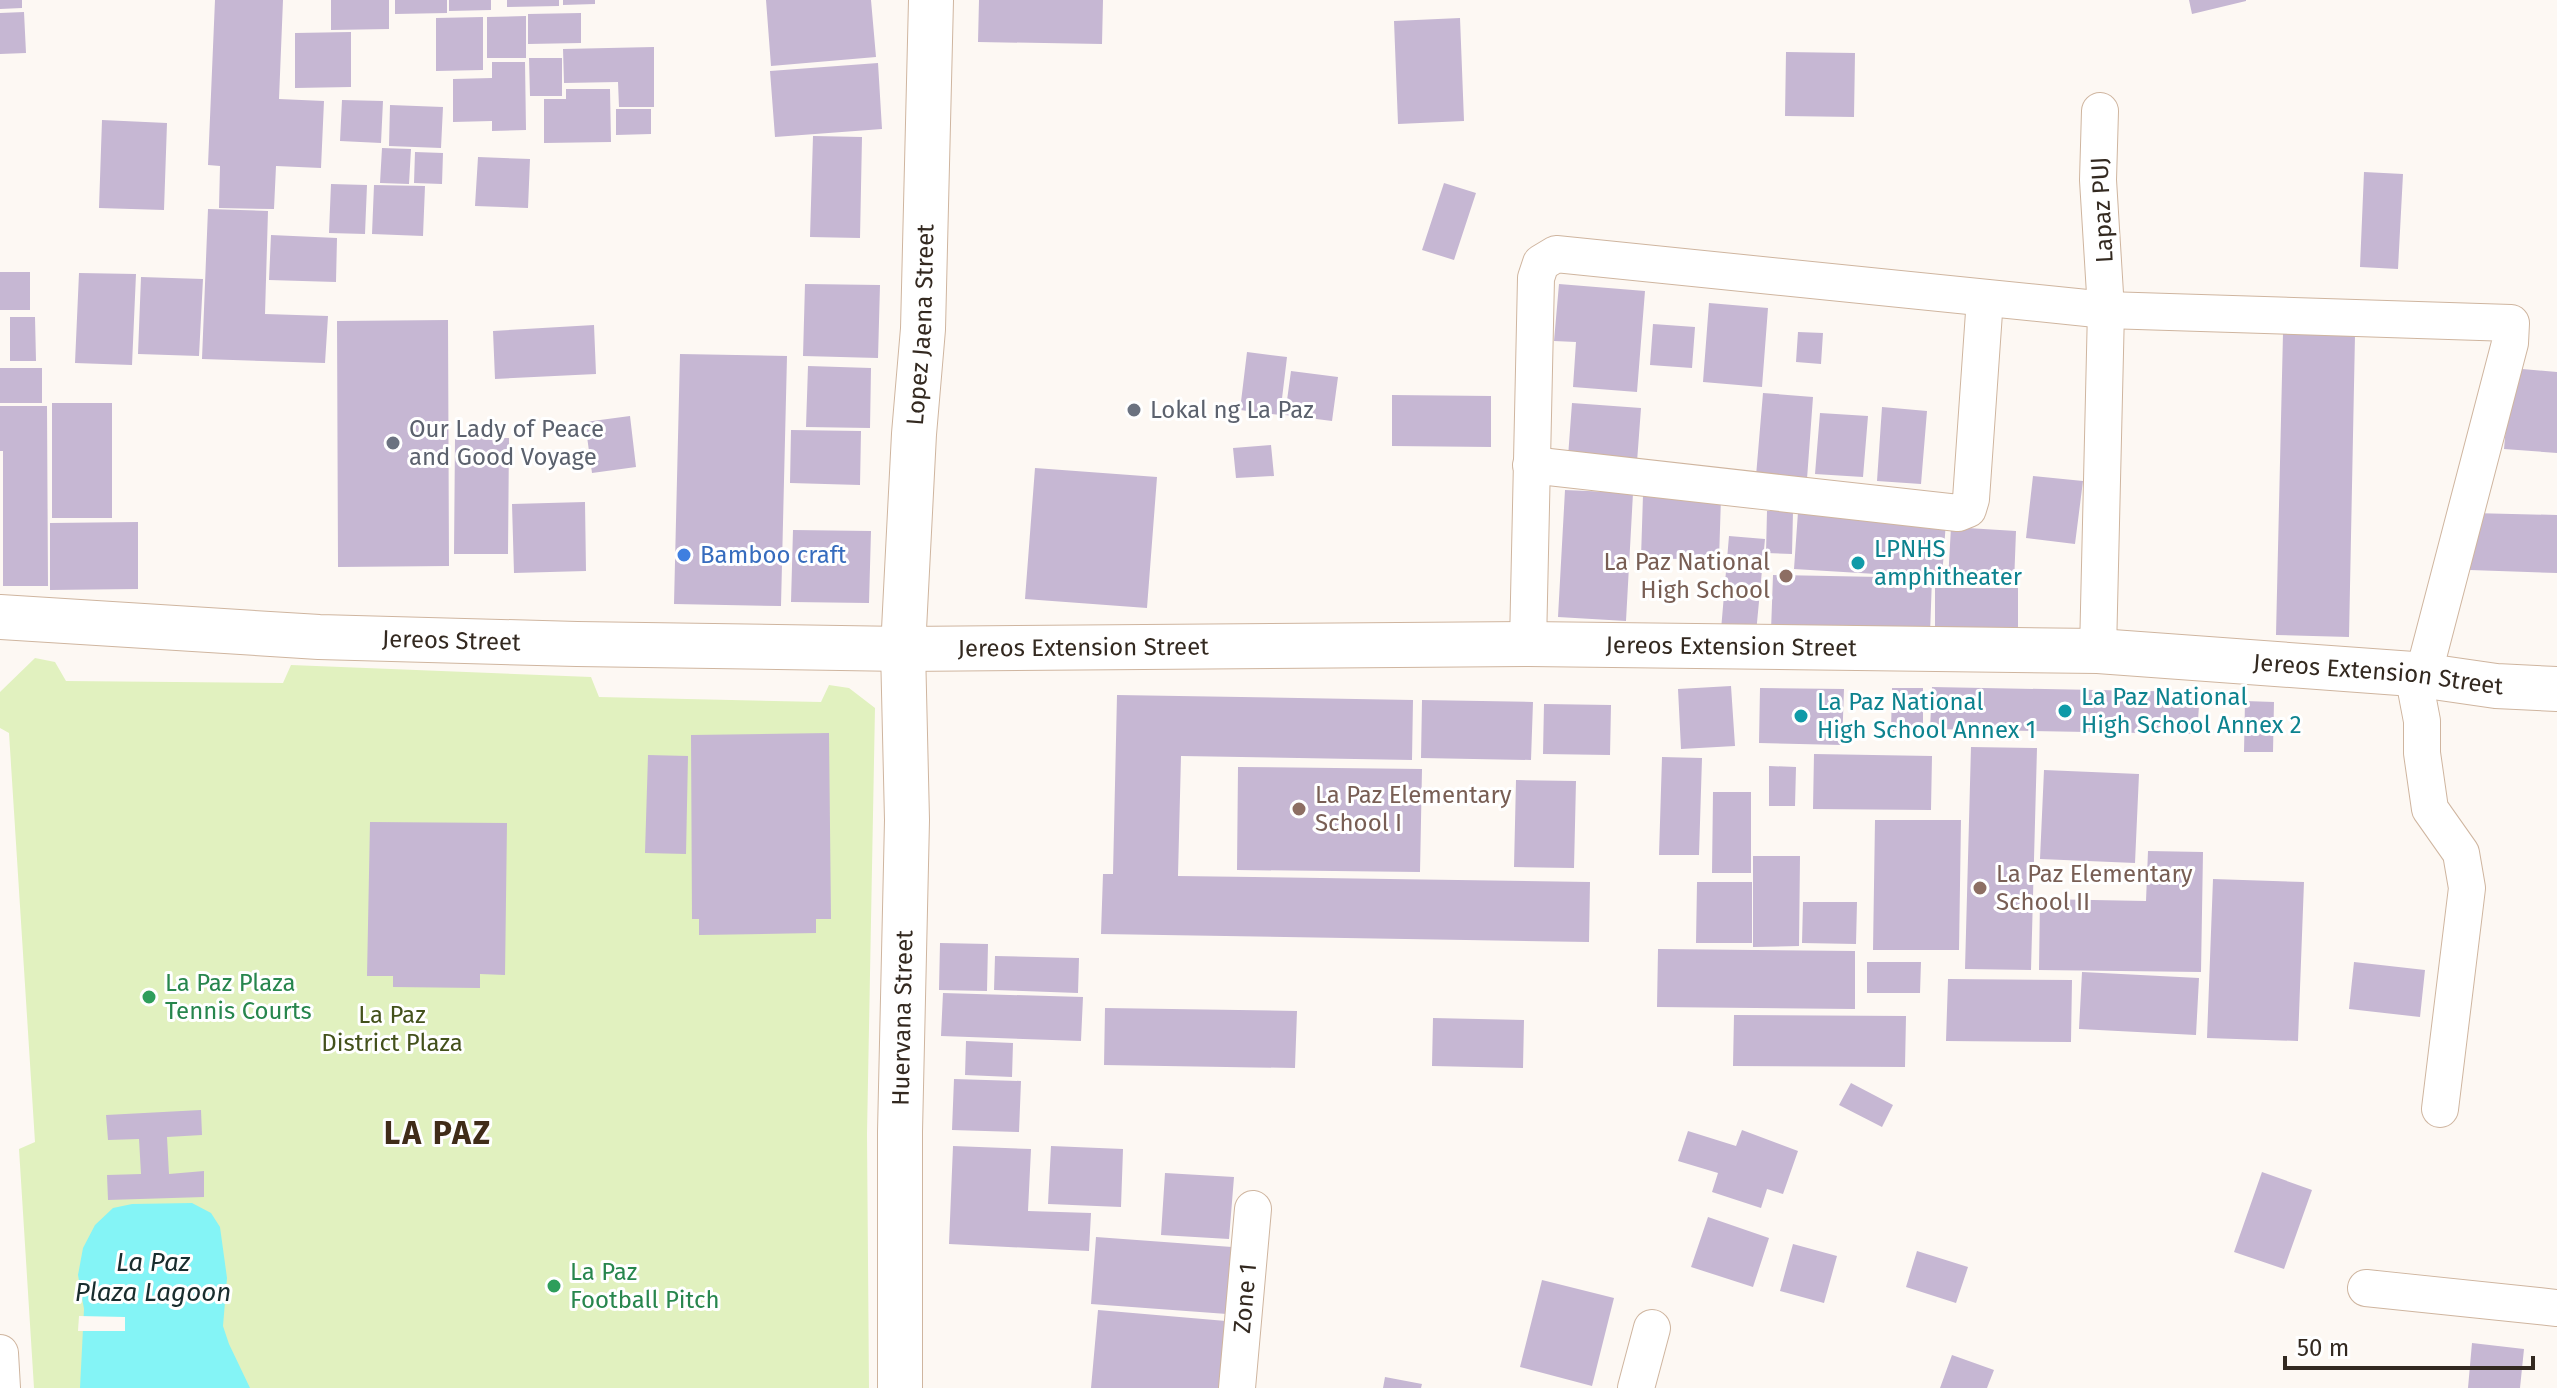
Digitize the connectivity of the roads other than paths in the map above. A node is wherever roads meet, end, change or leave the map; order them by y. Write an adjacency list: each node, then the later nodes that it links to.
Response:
1 (931, 0): 8 (street, Lopez Jaena Street)
2 (2100, 111): 4 (street, Lapaz PUJ)
3 (1985, 298): 4 (street); 5 (street); 5 (street)
4 (2106, 310): 9 (street, Lapaz PUJ); 10 (street)
5 (1531, 465): 7 (street)
6 (0, 617): 8 (street, Jereos Street)
7 (1528, 644): 8 (street, Jereos Extension Street); 9 (street, Jereos Extension Street)
8 (903, 649): 19 (street, Huervana Street)
9 (2098, 651): 10 (street, Jereos Extension Street)
10 (2418, 675): 11 (street, Jereos Extension Street); 12 (street)
11 (2557, 689)
12 (2440, 1109)
13 (1253, 1209): 20 (street, Zone 1)
14 (2366, 1288): 15 (street)
15 (2557, 1308)
16 (1652, 1328): 21 (street)
17 (0, 1353): 18 (street)
18 (2, 1388)
19 (900, 1388)
20 (1237, 1388)
21 (1636, 1388)

